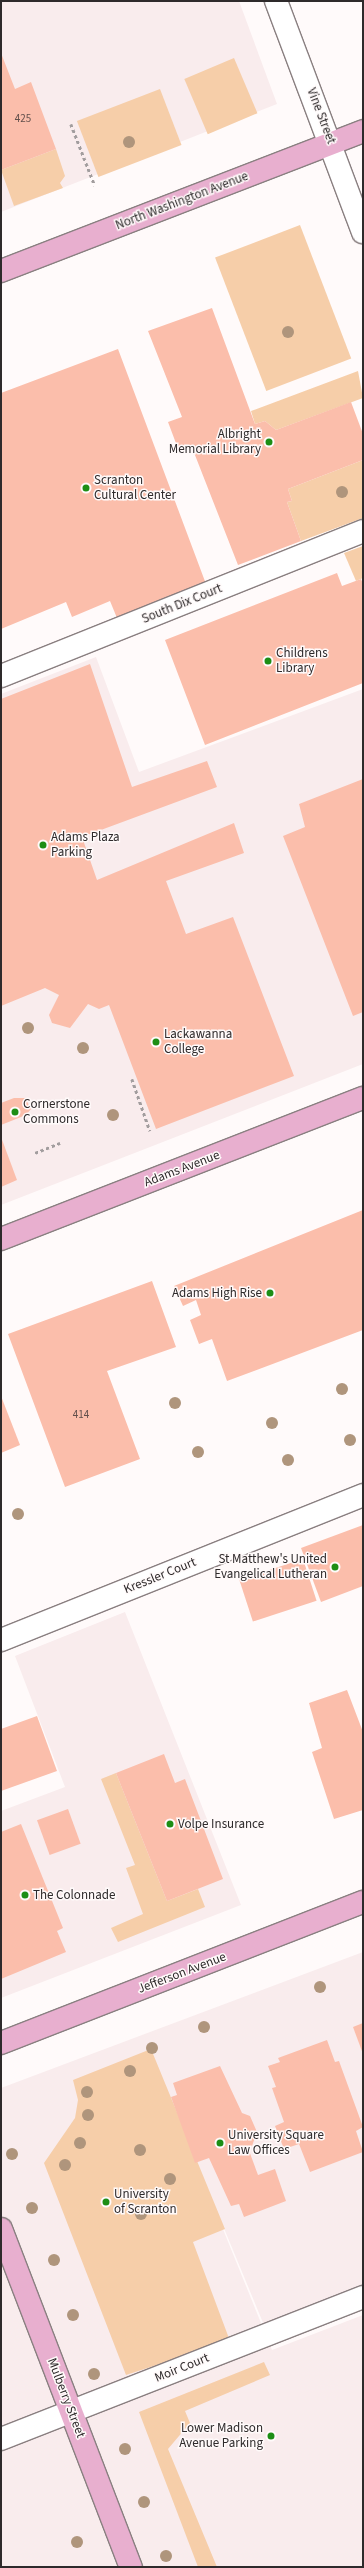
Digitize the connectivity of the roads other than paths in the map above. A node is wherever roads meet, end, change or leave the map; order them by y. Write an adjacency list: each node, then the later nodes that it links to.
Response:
1 (276, 1): 3 (street, Vine Street)
2 (363, 131): 3 (main road, North Washington Avenue)
3 (332, 143): 4 (street, Vine Street); 5 (main road, North Washington Avenue)
4 (363, 232)
5 (1, 271)
6 (363, 531): 7 (street, South Dix Court)
7 (1, 676)
8 (363, 1098): 9 (main road, Adams Avenue)
9 (1, 1239)
10 (363, 1495): 11 (street, Kressler Court)
11 (1, 1640)
12 (363, 1902): 13 (main road, Jefferson Avenue)
13 (1, 2043)
14 (1, 2229): 16 (main road, Mulberry Street)
15 (363, 2297): 16 (street, Moir Court)
16 (72, 2413): 17 (street, Moir Court); 18 (main road, Mulberry Street)
17 (1, 2439)
18 (131, 2567)

